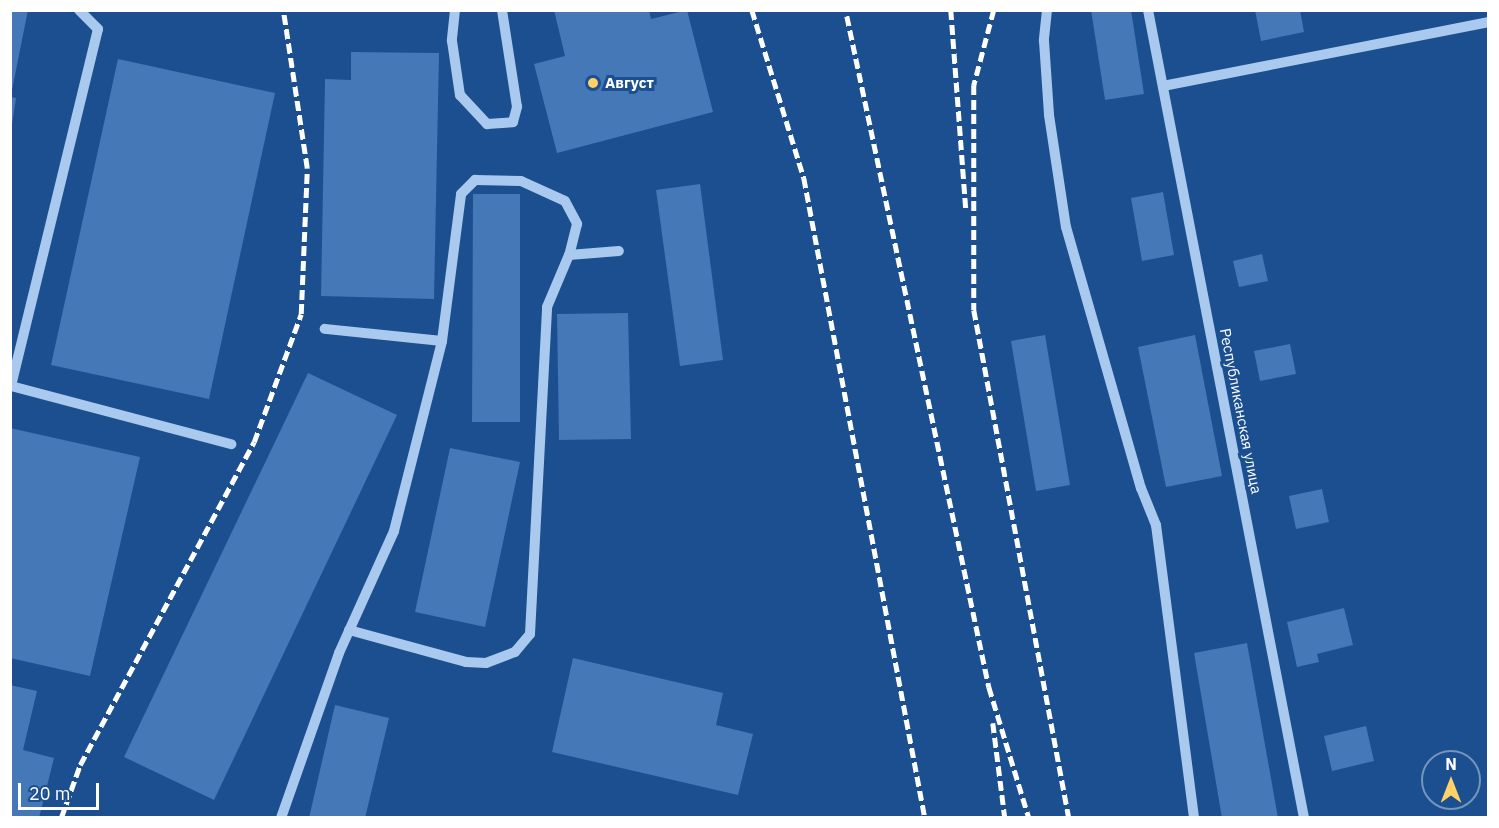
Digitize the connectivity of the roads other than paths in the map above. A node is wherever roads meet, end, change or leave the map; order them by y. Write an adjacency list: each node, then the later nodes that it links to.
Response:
1 (79, 10): 12 (street)
2 (455, 10): 3 (street)
3 (502, 10)
4 (1047, 10): 15 (street)
5 (1148, 10): 7 (street, Республиканская улица)
6 (1488, 22): 7 (street)
7 (1163, 86): 16 (street, Республиканская улица)
8 (619, 251): 9 (street)
9 (569, 255): 11 (street); 13 (street)
10 (325, 328): 11 (street)
11 (442, 341): 13 (street)
12 (231, 444)
13 (350, 630): 14 (street)
14 (281, 818)
15 (1194, 818)
16 (1304, 818)

